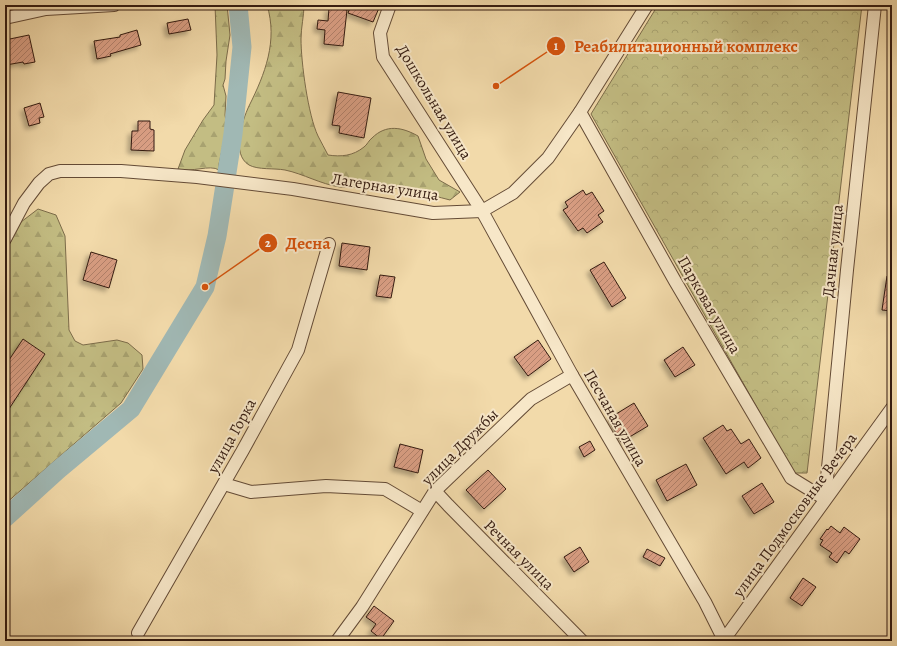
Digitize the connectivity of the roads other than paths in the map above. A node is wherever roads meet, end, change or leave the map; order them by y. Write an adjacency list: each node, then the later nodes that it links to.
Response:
1 (114, 5): 5 (street)
2 (390, 5): 7 (street, Дошкольная улица)
3 (647, 5): 6 (street, Лагерная улица)
4 (875, 5): 14 (street, Дачная улица)
5 (5, 18)
6 (580, 112): 7 (street, Лагерная улица); 14 (street, Парковая улица)
7 (482, 211): 8 (street, Лагерная улица); 10 (street, Песчаная улица)
8 (5, 239)
9 (329, 244): 12 (street, улица Горка)
10 (572, 375): 13 (street, улица Дружбы); 19 (street, Песчаная улица)
11 (892, 408): 14 (street, улица Подмосковные Вечера)
12 (224, 484): 15 (street); 16 (street, улица Горка)
13 (435, 491): 15 (street, улица Дружбы); 18 (street, Речная улица)
14 (825, 500): 19 (street, улица Подмосковные Вечера)
15 (422, 511): 17 (street, улица Дружбы)
16 (138, 633)
17 (337, 641)
18 (582, 641)
19 (724, 641)

